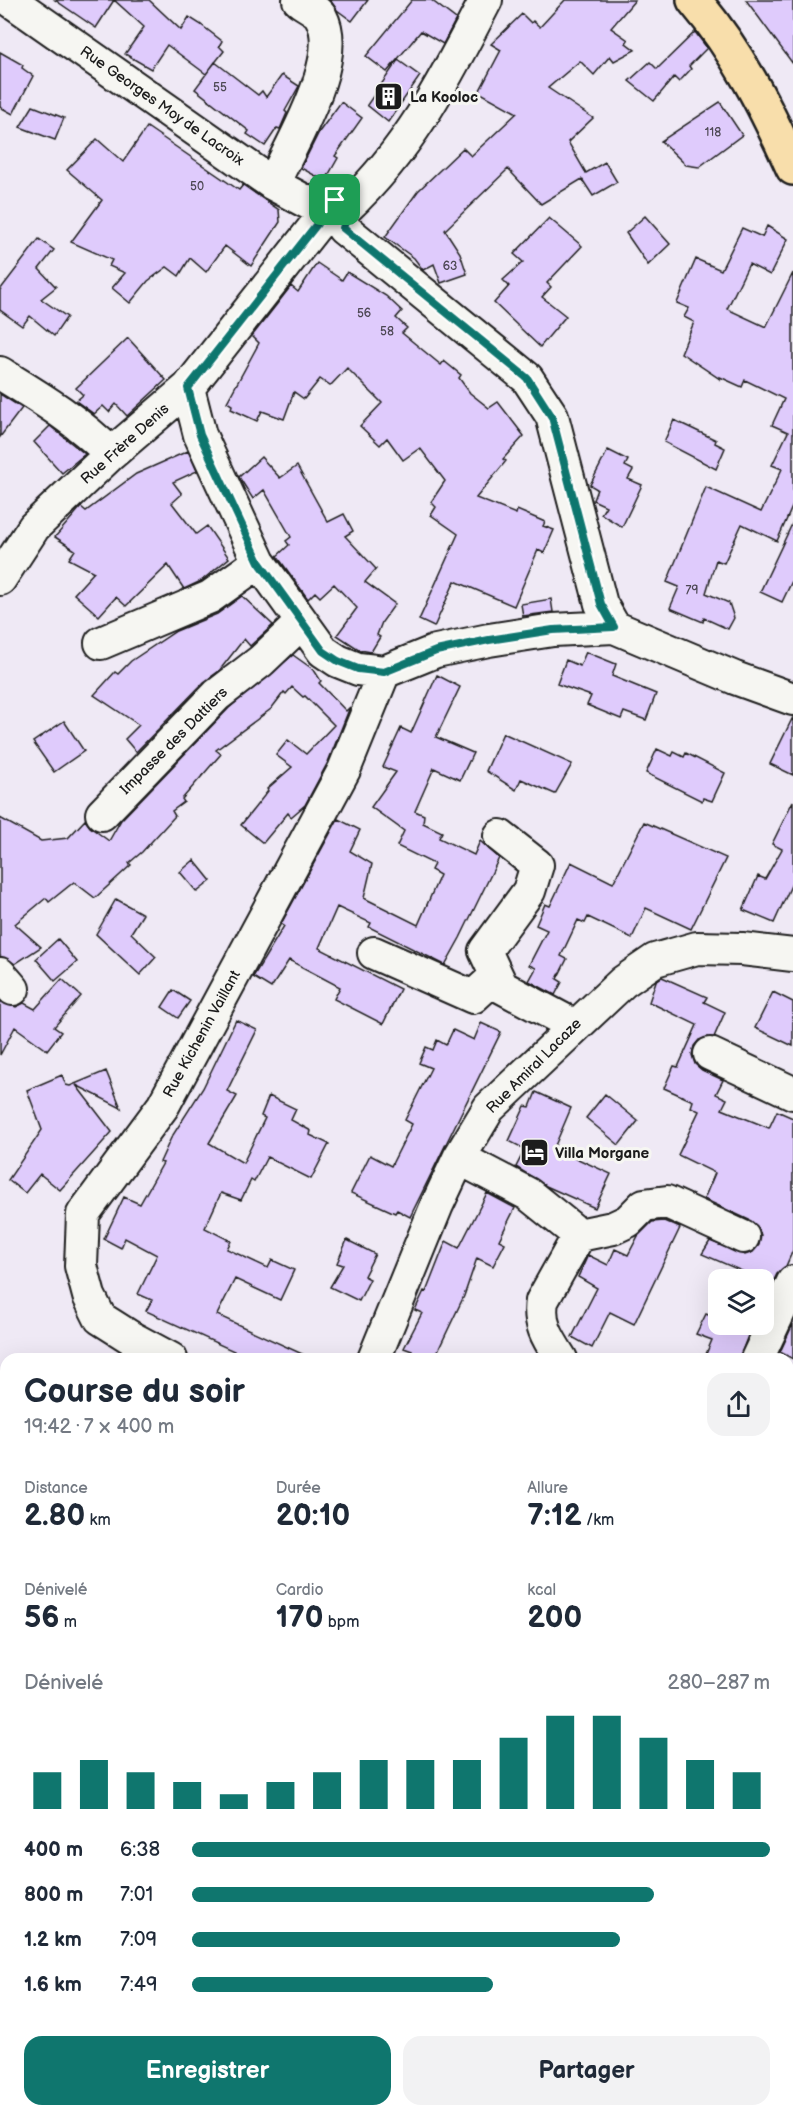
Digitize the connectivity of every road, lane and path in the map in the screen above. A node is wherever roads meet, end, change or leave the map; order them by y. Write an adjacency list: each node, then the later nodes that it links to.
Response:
1 (10, 0): 6 (street, Rue Georges Moy de Lacroix)
2 (299, 0): 6 (street)
3 (486, 0): 7 (street, Rue Frère Denis)
4 (694, 0): 5 (main road)
5 (793, 168)
6 (273, 183): 7 (street, Rue Georges Moy de Lacroix)
7 (331, 217): 9 (street, Rue Frère Denis); 14 (street, Rue Georges Moy de Lacroix)
8 (0, 373): 10 (street)
9 (188, 388): 10 (street, Rue Frère Denis); 11 (street)
10 (111, 454): 12 (street, Rue Frère Denis)
11 (259, 562): 13 (street); 15 (street)
12 (0, 579)
13 (302, 622): 16 (street); 18 (street, Impasse des Dattiers)
14 (614, 627): 16 (street); 17 (street)
15 (101, 643)
16 (384, 672): 30 (street, Rue Kichenin Vaillant)
17 (793, 699)
18 (102, 814)
19 (500, 836): 22 (street)
20 (374, 953): 22 (street)
21 (793, 955): 23 (street, Rue Amiral Lacaze)
22 (496, 976): 23 (street)
23 (575, 1026): 26 (street, Rue Amiral Lacaze)
24 (710, 1054): 25 (street)
25 (793, 1093)
26 (459, 1158): 27 (street); 31 (street, Rue Amiral Lacaze)
27 (579, 1235): 28 (street); 32 (street)
28 (742, 1238)
29 (793, 1282): 33 (street)
30 (159, 1353)
31 (377, 1353)
32 (557, 1353)
33 (761, 1353)

